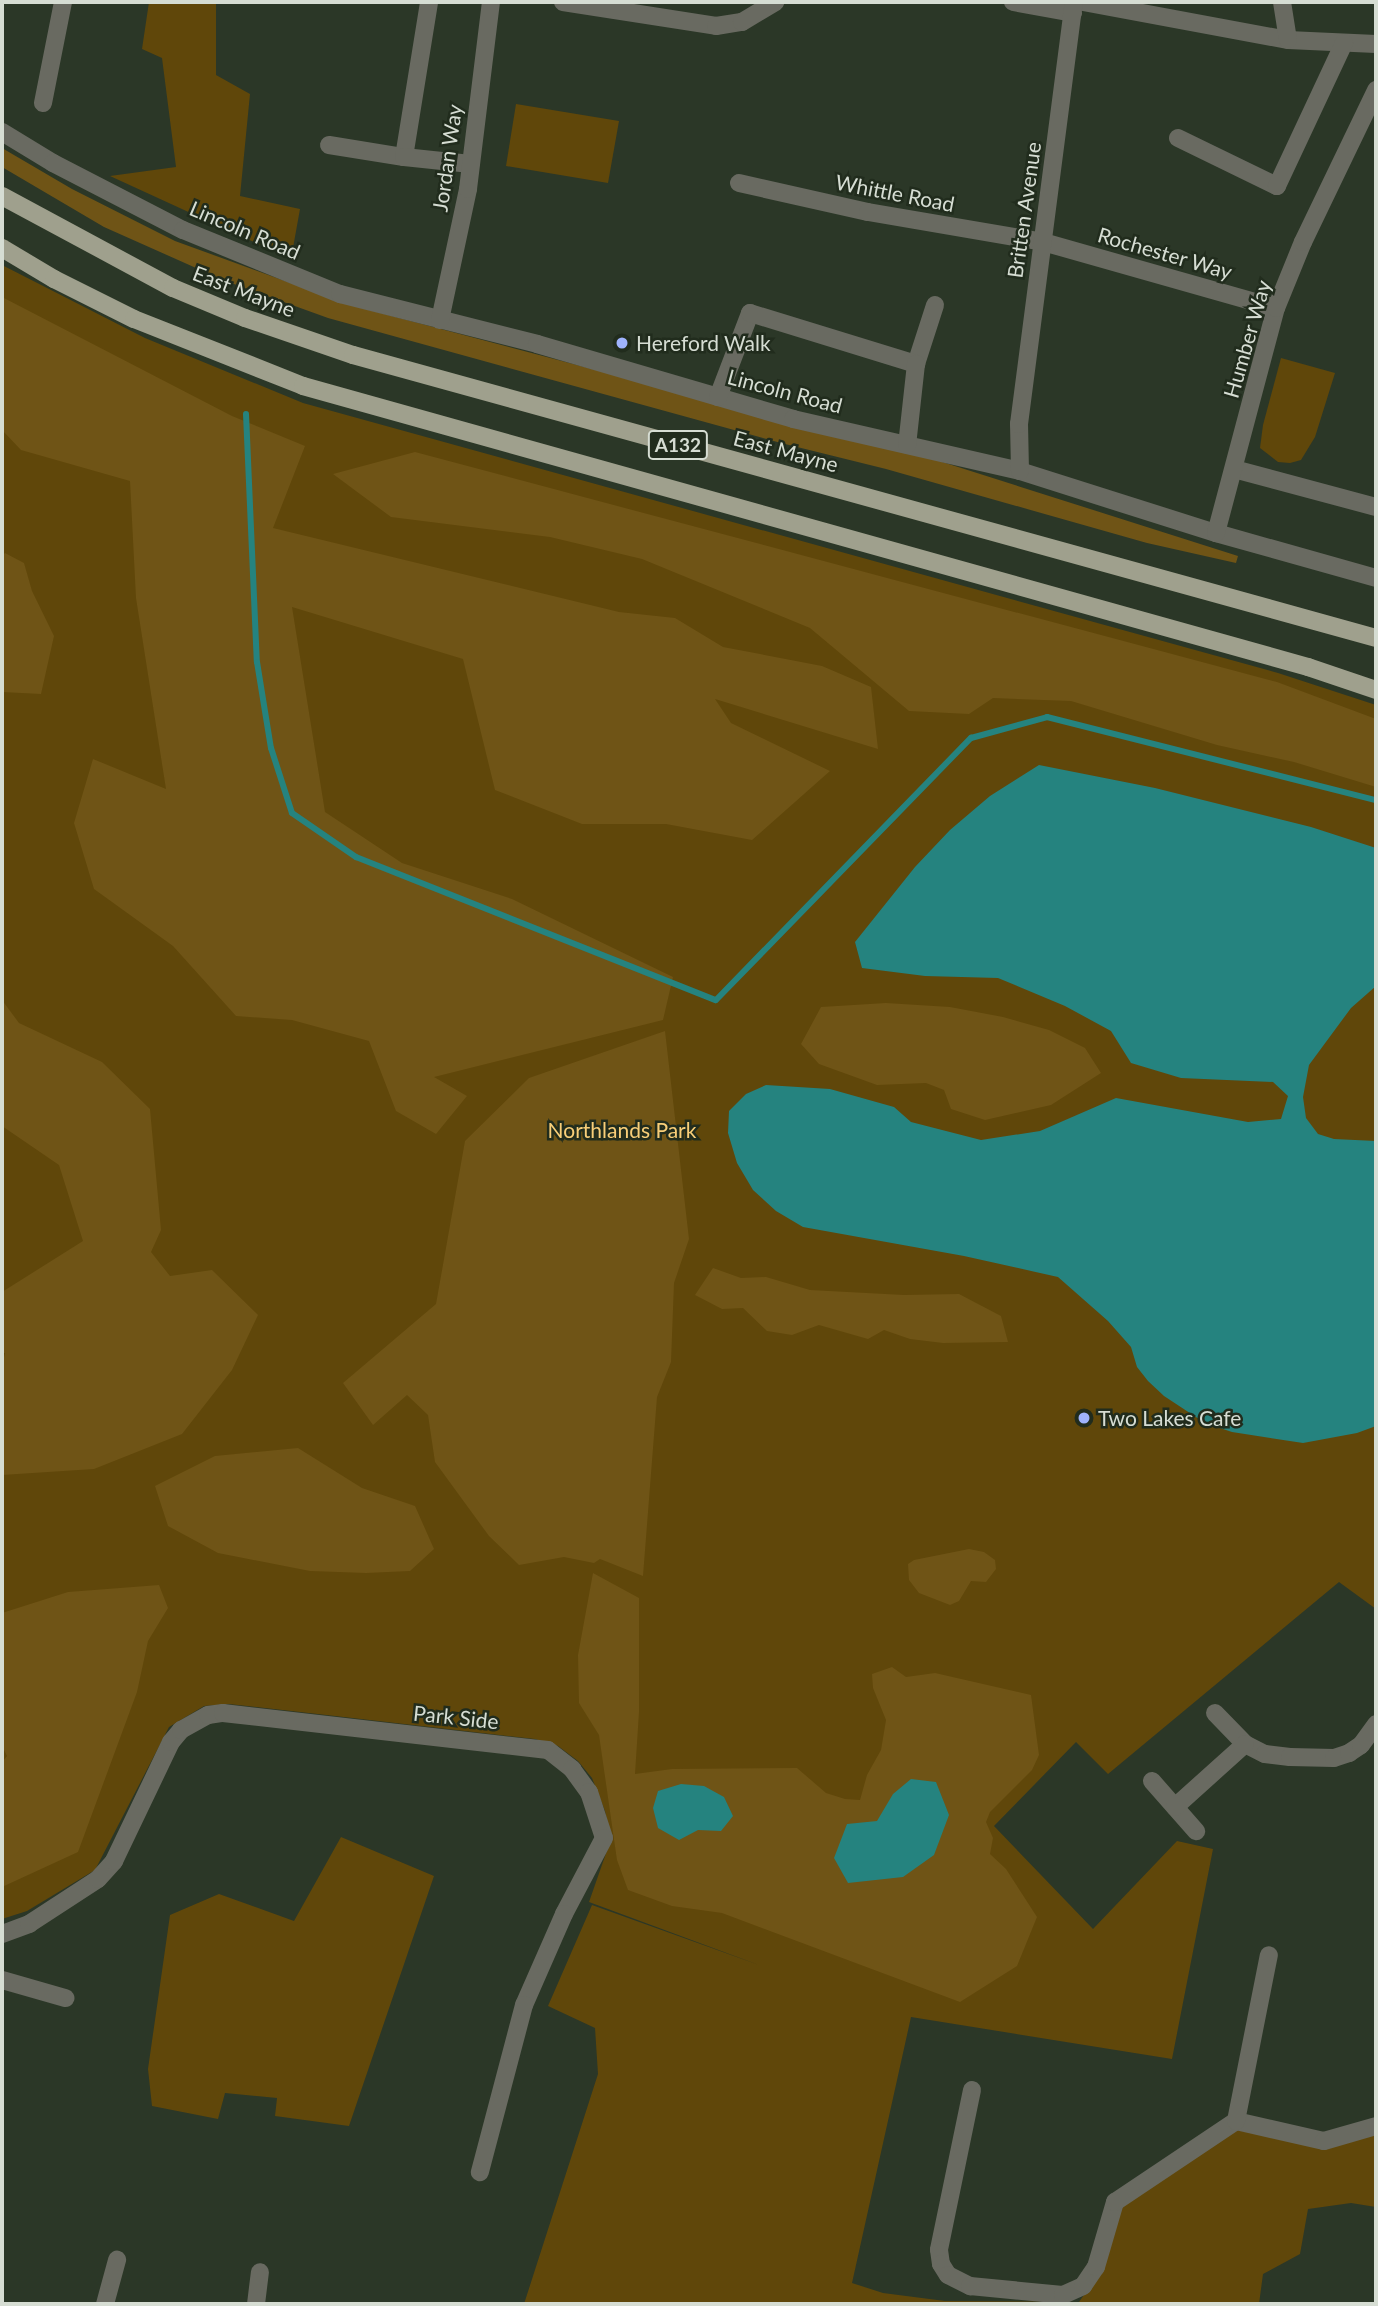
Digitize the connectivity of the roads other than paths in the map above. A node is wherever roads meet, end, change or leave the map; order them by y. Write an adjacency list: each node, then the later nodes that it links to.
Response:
1 (62, 2): 16 (street)
2 (429, 2): 20 (street)
3 (491, 2): 21 (street, Jordan Way)
4 (563, 2): 8 (street)
5 (775, 2): 10 (street)
6 (1013, 2): 9 (street)
7 (1282, 2): 12 (street)
8 (588, 4): 10 (street)
9 (1077, 5): 11 (street); 24 (street, Britten Avenue)
10 (650, 9)
11 (1178, 10): 12 (street)
12 (1288, 40): 13 (street)
13 (1344, 43): 14 (street); 18 (street)
14 (1376, 44)
15 (1376, 90): 27 (street, Humber Way)
16 (43, 103)
17 (2, 132): 28 (street, Lincoln Road)
18 (1178, 138)
19 (329, 145): 20 (street)
20 (404, 157): 21 (street)
21 (471, 164): 28 (street, Jordan Way)
22 (739, 183): 24 (street, Whittle Road)
23 (2, 196): 37 (main road, East Mayne / A132)
24 (1043, 242): 27 (street, Rochester Way); 33 (street, Britten Avenue)
25 (2, 248): 38 (main road, A132)
26 (934, 305): 29 (street)
27 (1276, 308): 32 (street, Humber Way)
28 (440, 320): 30 (street, Lincoln Road)
29 (916, 364): 30 (street); 31 (street)
30 (718, 397): 31 (street, Lincoln Road)
31 (907, 445): 33 (street, Lincoln Road)
32 (1234, 469): 34 (street); 35 (street, Humber Way)
33 (1020, 471): 35 (street, Lincoln Road)
34 (1376, 507)
35 (1216, 533): 36 (street, Lincoln Road)
36 (1376, 578)
37 (1376, 638)
38 (1376, 690)
39 (1215, 1713): 41 (street)
40 (1376, 1724): 41 (street)
41 (1245, 1744): 43 (street)
42 (1152, 1781): 43 (street)
43 (1175, 1807): 44 (street)
44 (1196, 1831)
45 (2, 1934): 52 (street, Park Side)
46 (1269, 1955): 50 (street)
47 (2, 1980): 48 (street)
48 (65, 1998)
49 (972, 2090): 50 (street)
50 (1236, 2121): 51 (street)
51 (1375, 2121)
52 (480, 2172)
53 (117, 2260): 55 (street)
54 (260, 2272): 56 (street)
55 (105, 2304)
56 (256, 2304)

